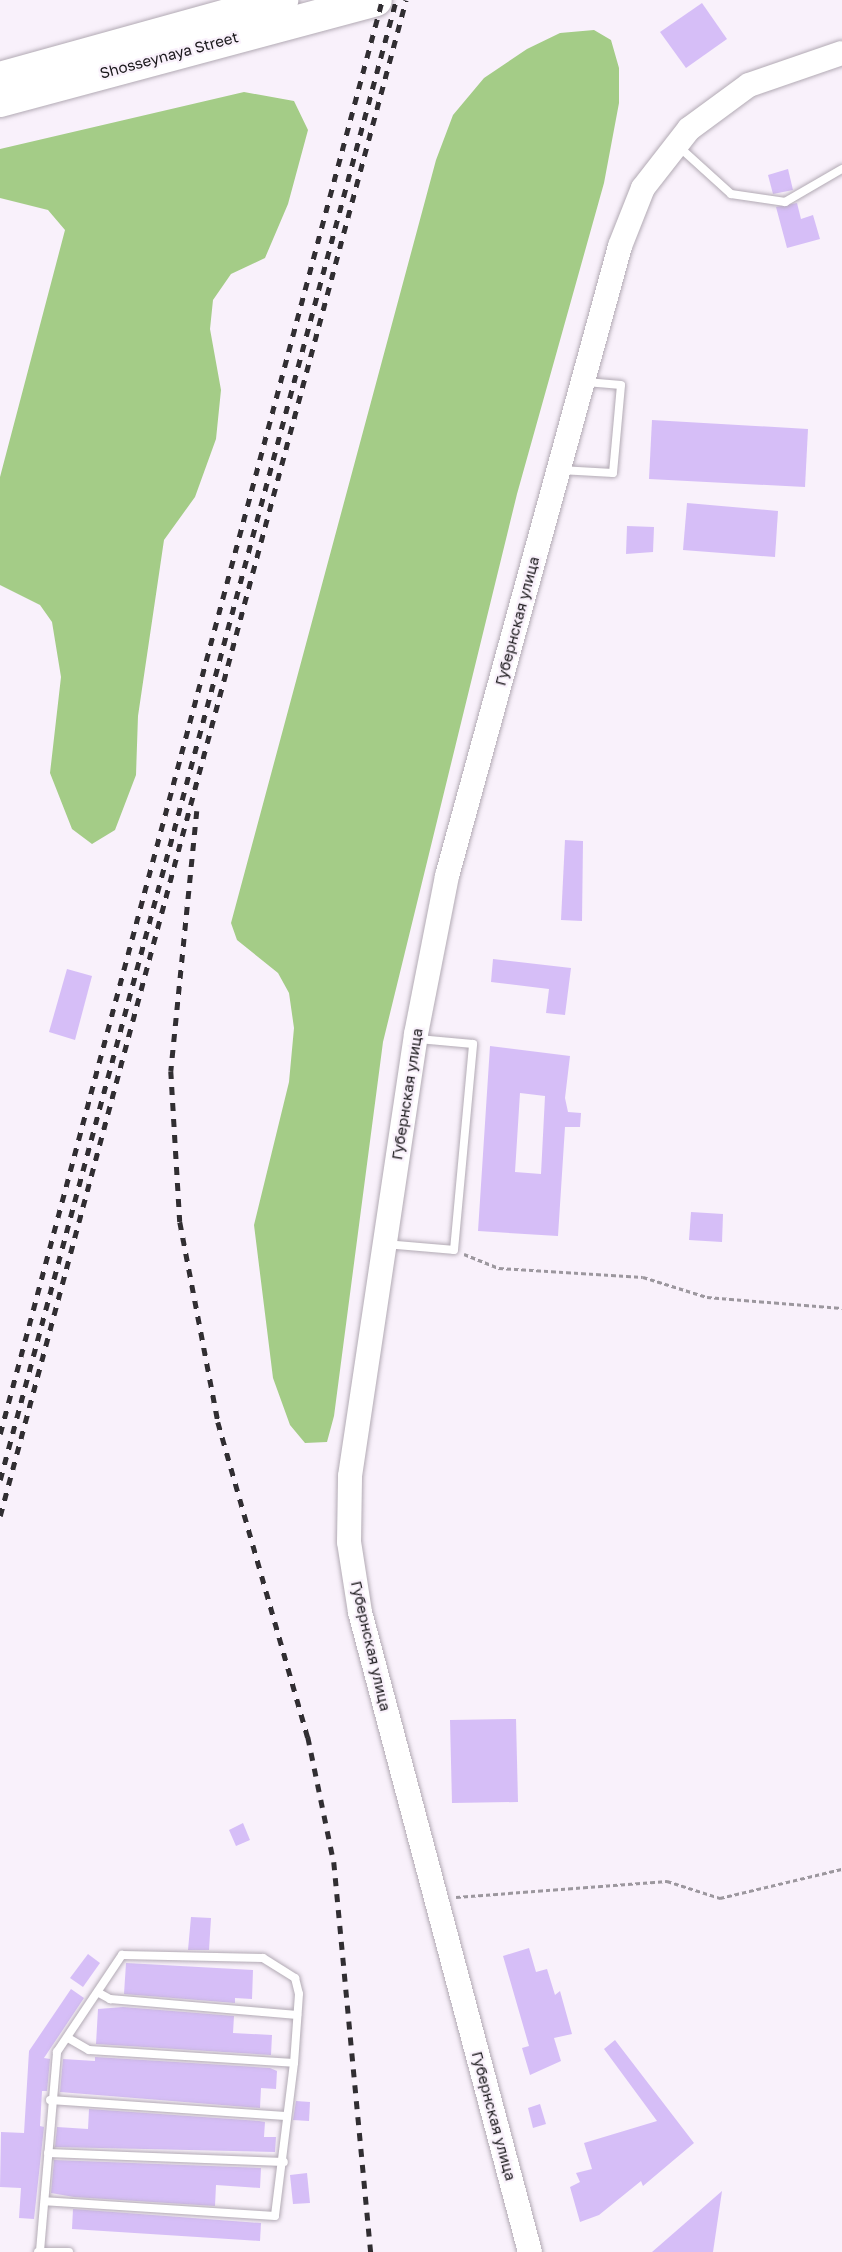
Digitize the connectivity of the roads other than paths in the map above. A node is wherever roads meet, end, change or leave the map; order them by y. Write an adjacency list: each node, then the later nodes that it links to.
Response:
1 (282, 0): 4 (highway, Shosseynaya Street)
2 (376, 0): 5 (highway, Shosseynaya Street)
3 (842, 53): 6 (main road, Губернская улица)
4 (0, 78)
5 (0, 101)
6 (676, 145): 7 (lane); 8 (main road, Губернская улица)
7 (842, 169)
8 (583, 381): 9 (main road, Губернская улица); 9 (lane)
9 (558, 470): 10 (main road, Губернская улица)
10 (415, 1039): 11 (main road, Губернская улица); 11 (lane)
11 (384, 1244): 23 (main road, Губернская улица)
12 (99, 1993): 13 (lane); 13 (lane); 14 (lane)
13 (297, 2015): 15 (lane)
14 (68, 2038): 15 (lane); 16 (lane)
15 (294, 2063): 17 (lane)
16 (50, 2100): 17 (lane); 18 (lane)
17 (285, 2116): 19 (lane)
18 (48, 2153): 19 (lane); 20 (lane)
19 (284, 2162): 20 (lane)
20 (45, 2201): 21 (lane)
21 (39, 2251): 22 (lane)
22 (69, 2252)
23 (530, 2252)

